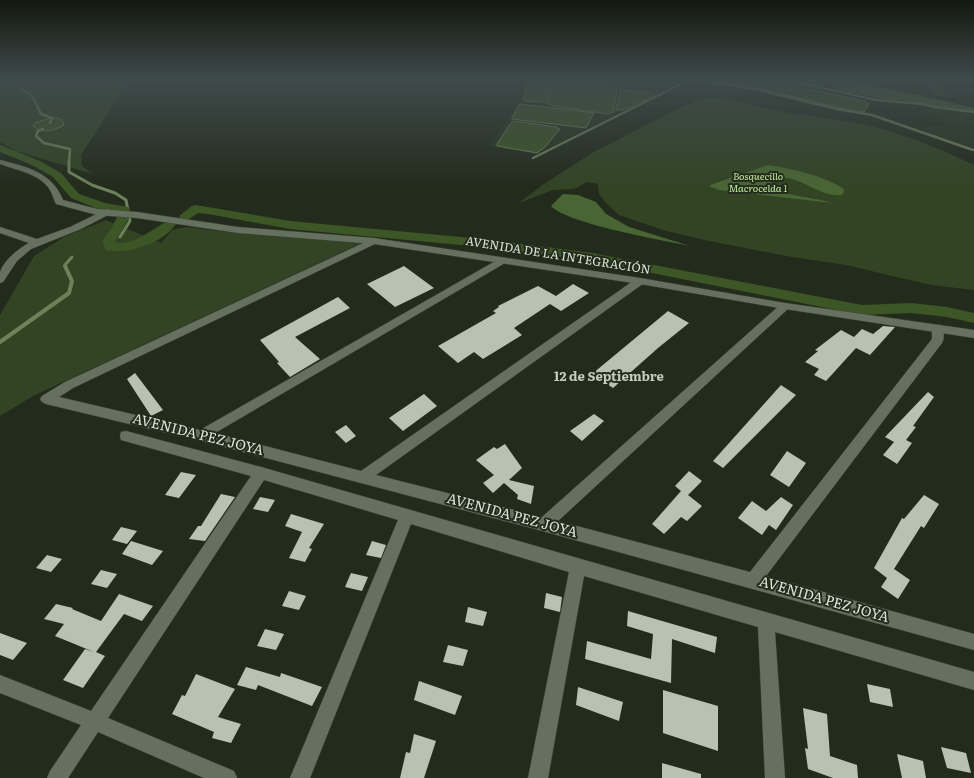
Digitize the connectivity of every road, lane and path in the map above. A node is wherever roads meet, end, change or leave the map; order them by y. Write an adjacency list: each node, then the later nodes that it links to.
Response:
1 (0, 162): 2 (street, AVENIDA DE LA INTEGRACIÓN)
2 (111, 213): 4 (street, AVENIDA DE LA INTEGRACIÓN); 5 (street)
3 (0, 230): 5 (street)
4 (374, 241): 6 (street, AVENIDA DE LA INTEGRACIÓN); 13 (street, AVENIDA PEZ JOYA)
5 (36, 242): 7 (street)
6 (502, 261): 8 (street, AVENIDA DE LA INTEGRACIÓN); 13 (street)
7 (0, 280)
8 (640, 281): 9 (street, AVENIDA DE LA INTEGRACIÓN); 15 (street)
9 (785, 306): 10 (street, AVENIDA DE LA INTEGRACIÓN); 17 (street)
10 (937, 328): 11 (street, AVENIDA DE LA INTEGRACIÓN); 19 (street)
11 (974, 334)
12 (126, 436): 14 (street, AVENIDA PEZ JOYA)
13 (202, 436): 15 (street, AVENIDA PEZ JOYA)
14 (261, 473): 16 (street, AVENIDA PEZ JOYA); 24 (street)
15 (363, 477): 17 (street, AVENIDA PEZ JOYA)
16 (407, 517): 18 (street, AVENIDA PEZ JOYA); 27 (street)
17 (545, 524): 19 (street, AVENIDA PEZ JOYA)
18 (578, 568): 20 (street, AVENIDA PEZ JOYA); 28 (street)
19 (754, 580): 21 (street, AVENIDA PEZ JOYA)
20 (766, 621): 22 (street, AVENIDA PEZ JOYA); 29 (street)
21 (974, 642)
22 (974, 681)
23 (0, 684): 24 (street)
24 (94, 720): 25 (street); 26 (street)
25 (57, 778)
26 (227, 778)
27 (300, 778)
28 (538, 778)
29 (775, 778)

